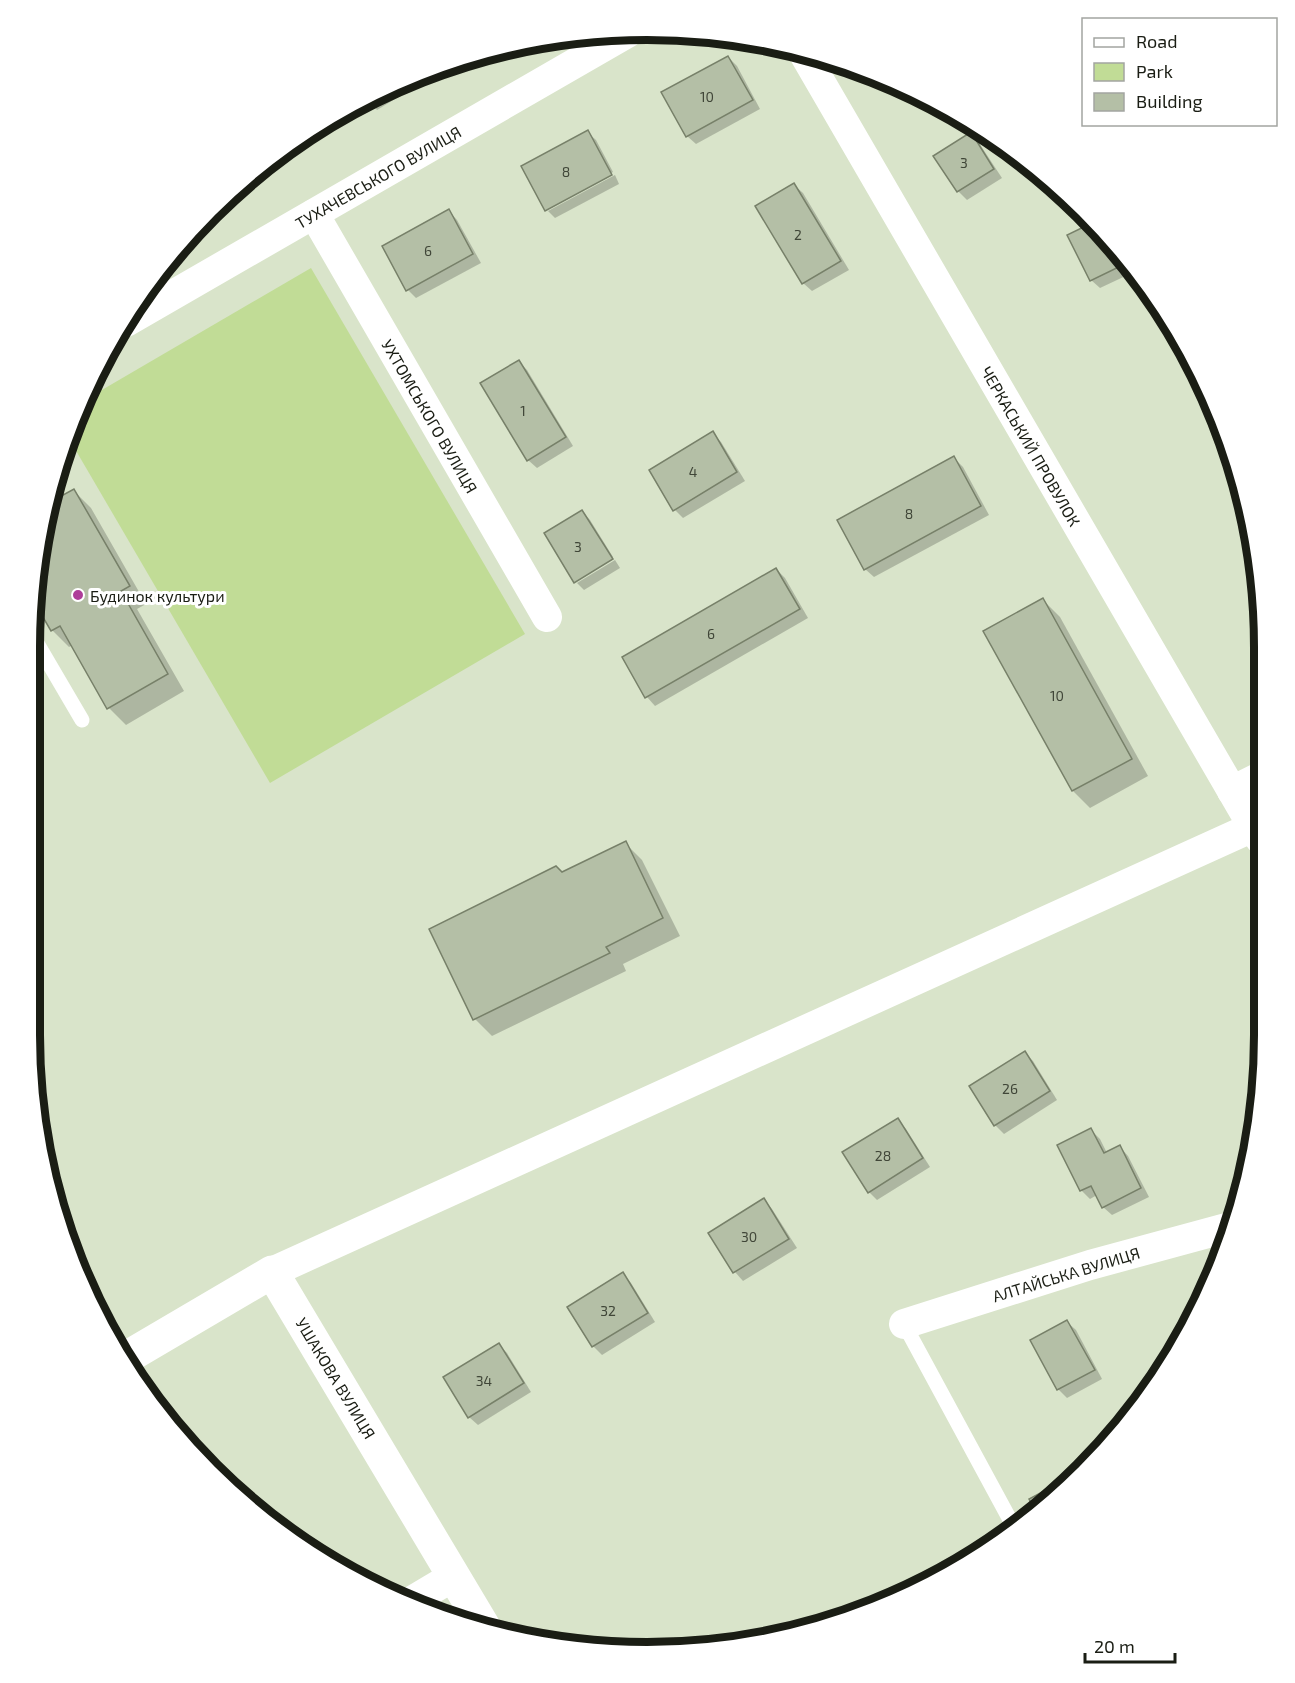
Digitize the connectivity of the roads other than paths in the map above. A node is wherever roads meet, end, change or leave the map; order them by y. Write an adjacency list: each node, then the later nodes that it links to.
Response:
1 (612, 42): 3 (street, ТУХАЧЕВСЬКОГО ВУЛИЦЯ)
2 (809, 62): 9 (street, ЧЕРКАСЬКИЙ ПРОВУЛОК)
3 (314, 214): 4 (street, ТУХАЧЕВСЬКОГО ВУЛИЦЯ); 5 (street, УХТОМСЬКОГО ВУЛИЦЯ)
4 (141, 313)
5 (547, 617)
6 (40, 648): 7 (lane)
7 (82, 720)
8 (1254, 780): 9 (street)
9 (1232, 791): 10 (street, ЧЕРКАСЬКИЙ ПРОВУЛОК)
10 (1254, 830)
11 (1254, 834): 13 (street)
12 (1223, 1229): 14 (street, АЛТАЙСЬКА ВУЛИЦЯ)
13 (272, 1272): 15 (street); 17 (street, УШАКОВА ВУЛИЦЯ)
14 (904, 1324): 16 (lane)
15 (132, 1355)
16 (1011, 1521)
17 (454, 1576): 18 (street); 19 (street, УШАКОВА ВУЛИЦЯ)
18 (418, 1597)
19 (479, 1619)

